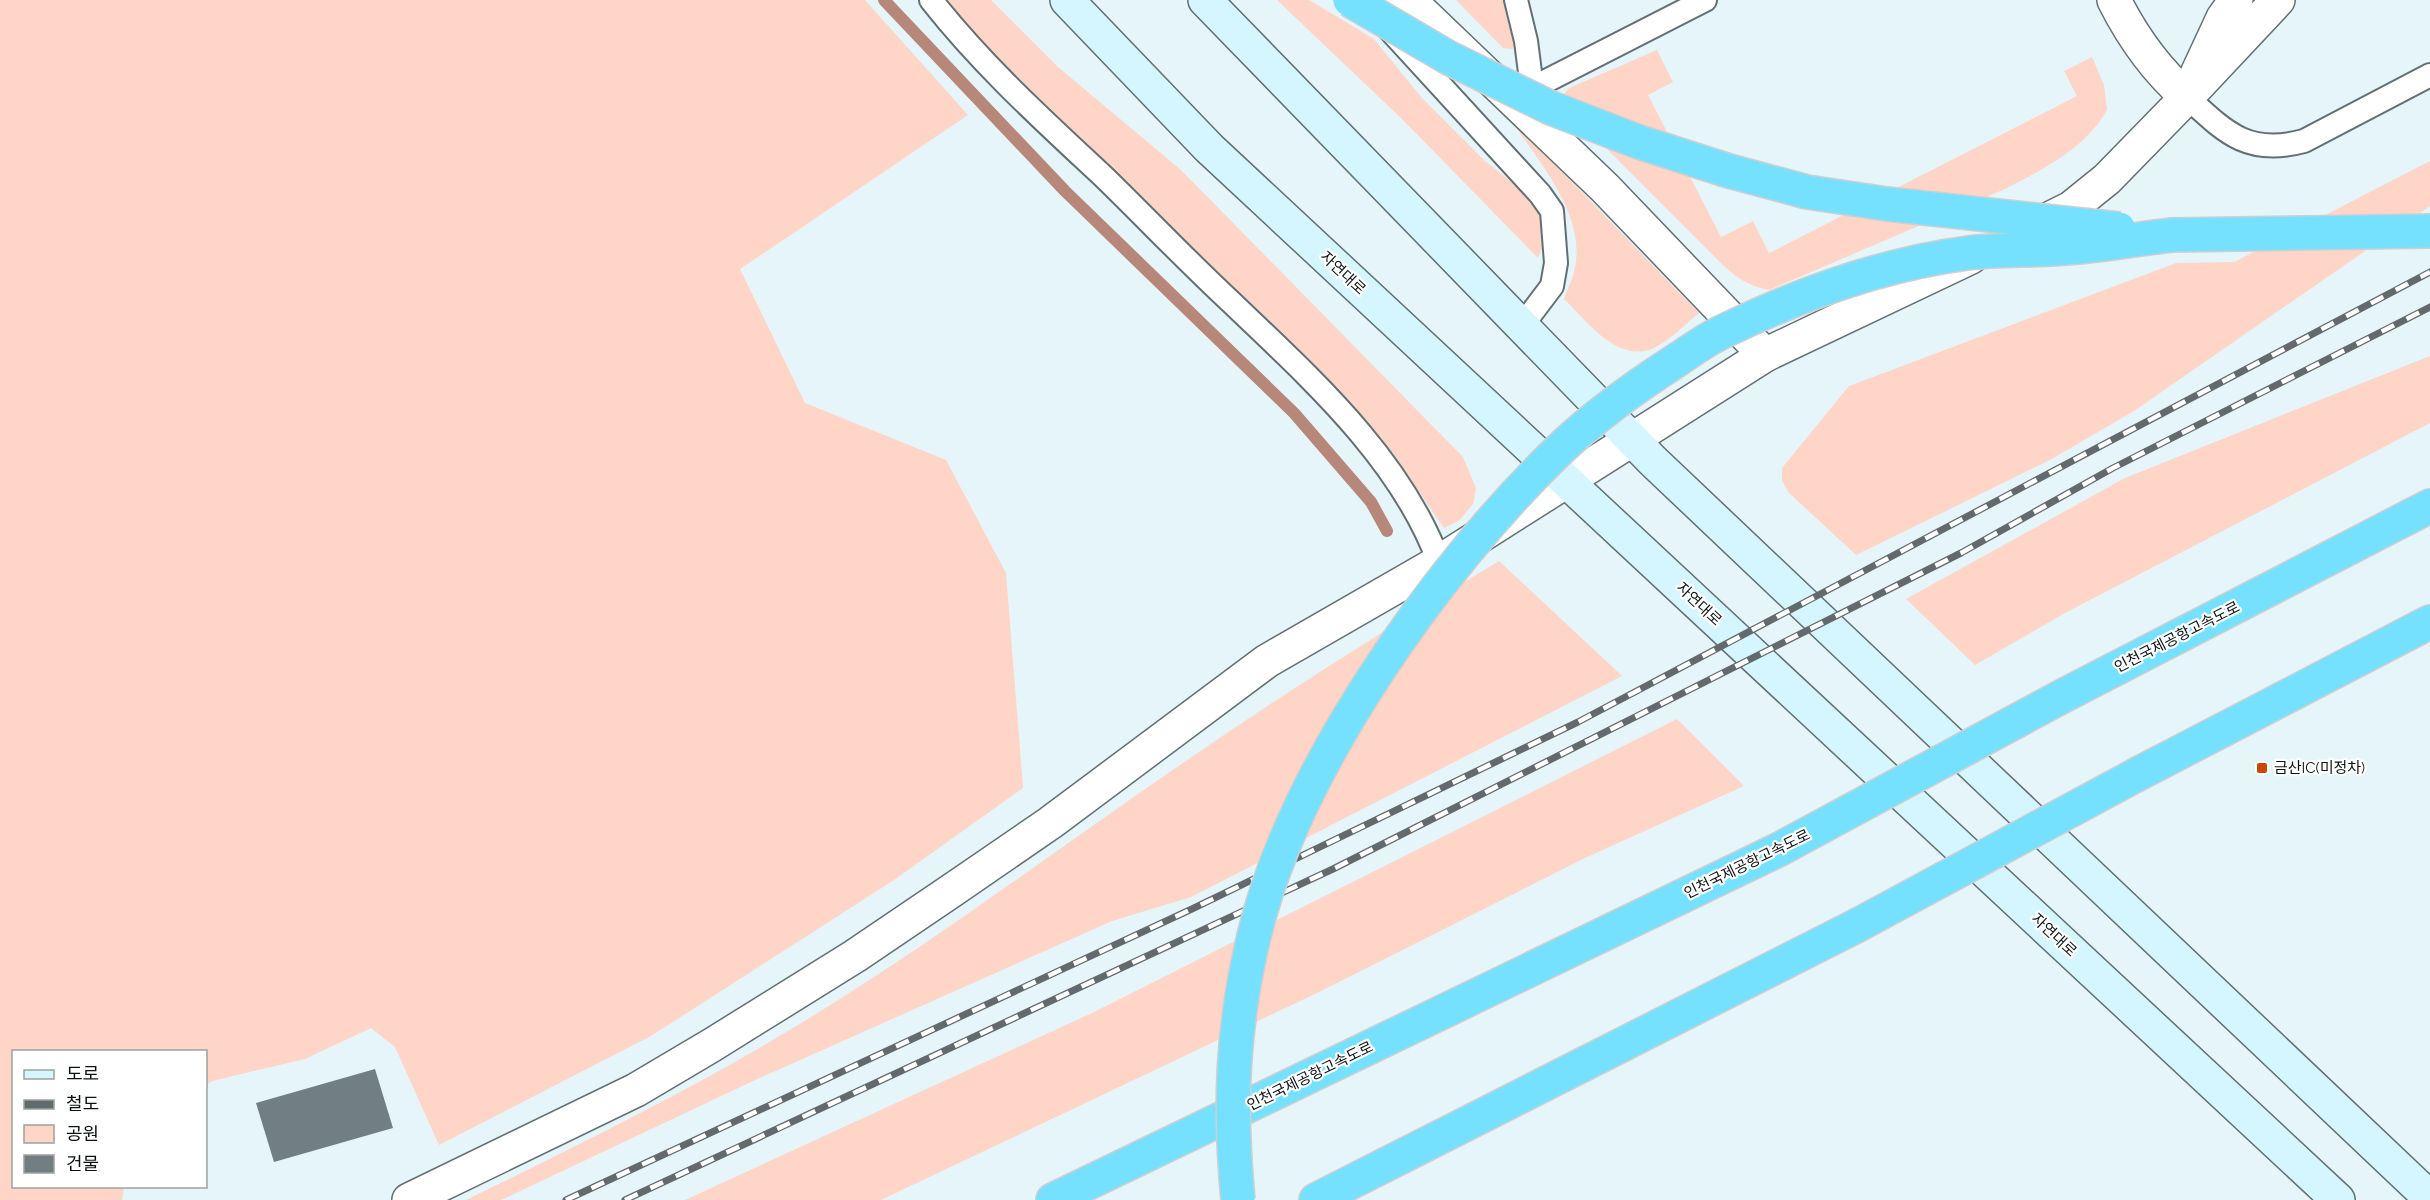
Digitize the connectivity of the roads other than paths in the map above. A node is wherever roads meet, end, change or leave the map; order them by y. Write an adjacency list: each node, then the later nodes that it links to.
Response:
1 (931, 0): 22 (lane)
2 (1067, 0): 20 (main road, 자연대로)
3 (1205, 0): 17 (main road)
4 (1350, 0): 16 (highway, bridge)
5 (1383, 0): 17 (lane)
6 (1410, 0): 13 (street)
7 (1516, 0): 13 (lane)
8 (1705, 0): 13 (lane)
9 (2114, 0): 14 (street)
10 (2236, 0): 14 (street)
11 (2278, 0): 14 (street)
12 (2430, 75): 14 (lane)
13 (1522, 93): 18 (street)
14 (2187, 97): 18 (street)
15 (2430, 231): 16 (highway)
16 (2172, 235): 27 (highway, bridge)
17 (1521, 327): 19 (main road)
18 (1765, 355): 19 (street)
19 (1631, 439): 20 (street); 24 (main road)
20 (1566, 481): 22 (street); 29 (main road, 자연대로)
21 (2430, 506): 26 (highway, 인천국제공항고속도로, bridge)
22 (1439, 562): 25 (street)
23 (2430, 622): 28 (highway, bridge)
24 (2430, 1198)
25 (409, 1200)
26 (1053, 1200)
27 (1238, 1200)
28 (1316, 1200)
29 (2338, 1200)

